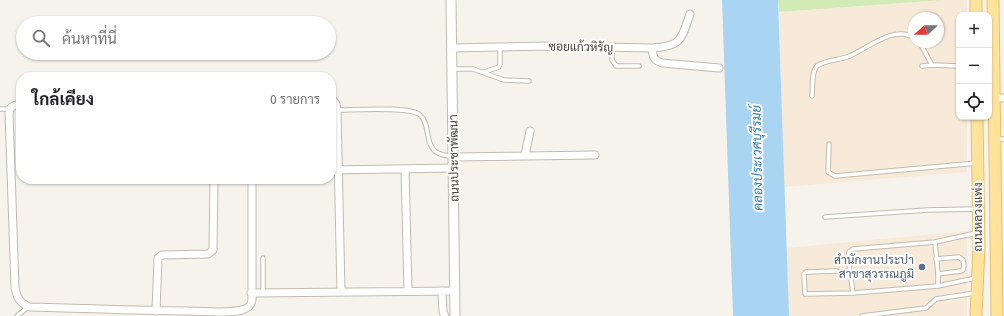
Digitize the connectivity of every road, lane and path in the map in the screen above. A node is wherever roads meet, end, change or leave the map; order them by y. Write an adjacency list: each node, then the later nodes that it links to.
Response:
1 (451, 0): 8 (street, ถนนประชาพัฒนา)
2 (976, 0): 4 (main road)
3 (993, 0): 21 (main road, ถนนหลวงแพ่ง)
4 (976, 12)
5 (690, 14): 10 (street, ซอยแก้วหิรัญ)
6 (908, 34): 20 (lane)
7 (500, 47): 8 (street, ซอยแก้วหิรัญ); 9 (street, ซอยแก้วหิรัญ); 18 (lane)
8 (452, 48): 17 (street, ถนนประชาพัฒนา)
9 (612, 48): 10 (street, ซอยแก้วหิรัญ); 13 (lane)
10 (652, 48): 16 (street)
11 (922, 48): 12 (lane)
12 (932, 64): 14 (lane); 15 (lane)
13 (639, 66)
14 (922, 66)
15 (956, 66)
16 (719, 68)
17 (453, 70): 18 (lane); 33 (street, ถนนประชาพัฒนา)
18 (484, 72): 19 (lane)
19 (529, 81)
20 (812, 96)
21 (999, 98): 29 (main road, ถนนหลวงแพ่ง)
22 (336, 104): 26 (street)
23 (16, 105): 25 (street)
24 (0, 109): 25 (lane)
25 (10, 109): 59 (street)
26 (338, 110): 33 (lane); 37 (street)
27 (977, 120): 34 (main road, ถนนหลวงแพ่ง)
28 (530, 131): 31 (street)
29 (999, 139): 67 (main road, ถนนหลวงแพ่ง)
30 (829, 144): 34 (lane)
31 (525, 155): 32 (street); 33 (street)
32 (595, 155)
33 (454, 157): 35 (street, ถนนประชาพัฒนา)
34 (978, 163): 40 (main road, ถนนหลวงแพ่ง)
35 (454, 168): 36 (street); 54 (street, ถนนประชาพัฒนา)
36 (405, 169): 37 (street); 52 (street)
37 (339, 170): 51 (street)
38 (214, 184): 60 (street)
39 (252, 184): 56 (street)
40 (978, 208): 41 (lane); 42 (main road, ถนนหลวงแพ่ง)
41 (825, 217)
42 (979, 232): 43 (lane); 44 (main road, ถนนหลวงแพ่ง)
43 (935, 242): 46 (lane); 57 (lane)
44 (979, 247): 49 (main road, ถนนหลวงแพ่ง); 66 (main road)
45 (264, 258): 55 (lane)
46 (936, 259): 48 (lane); 48 (lane)
47 (837, 271): 57 (lane)
48 (938, 274): 50 (lane)
49 (977, 278): 50 (lane); 58 (main road, ถนนหลวงแพ่ง)
50 (938, 286): 57 (lane)
51 (341, 291): 52 (street); 55 (street)
52 (408, 291): 53 (street)
53 (442, 291): 54 (street); 62 (street)
54 (455, 291): 63 (street, ถนนประชาพัฒนา)
55 (263, 292): 56 (street)
56 (251, 293): 60 (street)
57 (853, 293)
58 (977, 293): 64 (lane); 65 (main road, ถนนหลวงแพ่ง)
59 (29, 307): 60 (street); 61 (lane)
60 (156, 311)
61 (17, 316)
62 (445, 316)
63 (455, 316)
64 (862, 316)
65 (976, 316)
66 (983, 316)
67 (997, 316)

